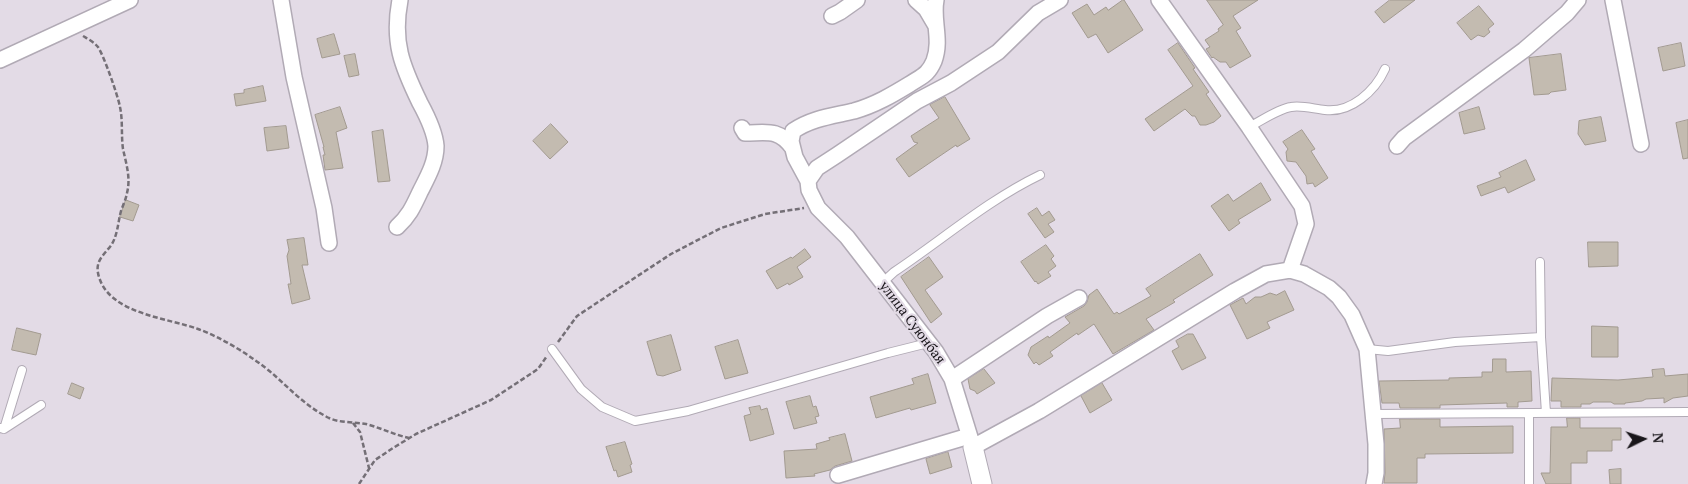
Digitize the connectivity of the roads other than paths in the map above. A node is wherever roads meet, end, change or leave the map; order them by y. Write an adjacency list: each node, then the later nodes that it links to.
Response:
1 (130, 0): 13 (street)
2 (281, 0): 23 (street)
3 (400, 0): 22 (street)
4 (857, 0): 11 (street)
5 (916, 0): 12 (street)
6 (936, 0): 12 (street)
7 (1060, 0): 21 (street)
8 (1159, 0): 15 (street)
9 (1578, 0): 18 (street)
10 (1613, 0): 17 (street)
11 (832, 16)
12 (937, 27): 19 (street)
13 (0, 60)
14 (1385, 69): 15 (lane)
15 (1249, 127): 25 (street)
16 (742, 128): 19 (street)
17 (1641, 144)
18 (1396, 146)
19 (792, 148): 21 (street)
20 (1040, 175): 26 (lane)
21 (808, 181): 26 (street, улица Суюнбая)
22 (397, 227)
23 (329, 243)
24 (1540, 262): 28 (lane)
25 (1290, 270): 31 (street); 40 (street)
26 (882, 283): 29 (street, улица Суюнбая)
27 (1079, 298): 33 (street)
28 (1541, 337): 31 (lane); 37 (lane)
29 (928, 343): 30 (lane); 33 (street, улица Суюнбая)
30 (552, 349)
31 (1367, 349): 38 (street)
32 (22, 370): 39 (lane)
33 (952, 379): 40 (street, улица Суюнбая)
34 (41, 405): 39 (lane)
35 (1688, 412): 37 (lane)
36 (1529, 413): 37 (lane); 38 (lane); 44 (lane)
37 (1546, 413)
38 (1374, 414): 43 (street)
39 (2, 429)
40 (971, 441): 41 (street); 42 (street, улица Суюнбая)
41 (838, 475)
42 (982, 484)
43 (1374, 484)
44 (1529, 484)

